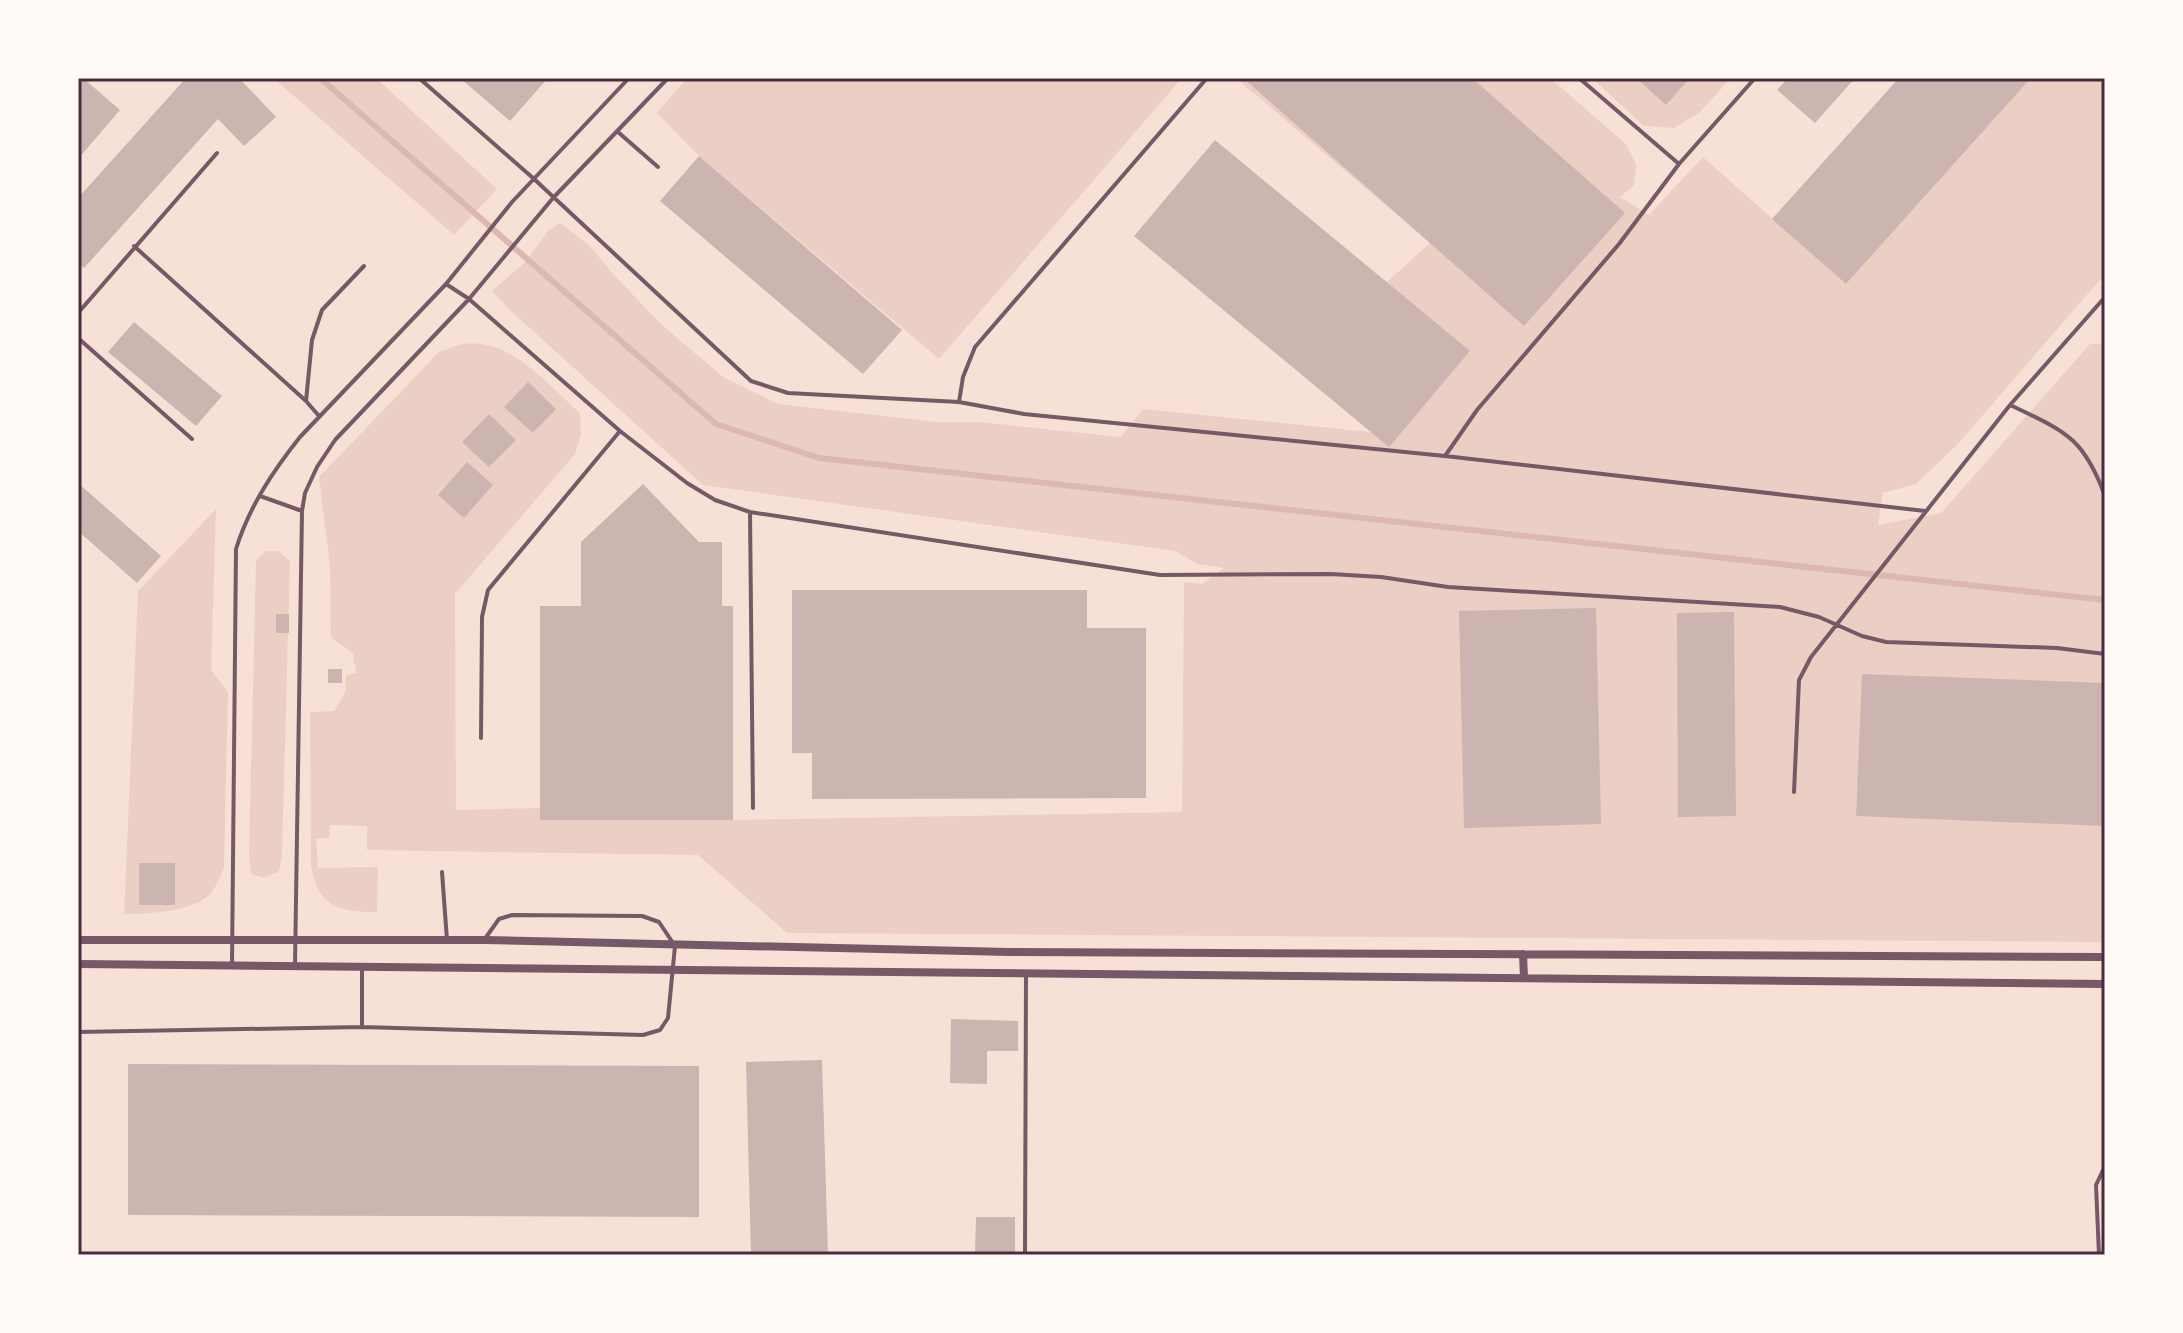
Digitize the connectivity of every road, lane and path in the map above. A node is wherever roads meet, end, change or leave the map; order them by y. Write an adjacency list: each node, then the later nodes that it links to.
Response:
1 (419, 78): 11 (lane)
2 (629, 78): 11 (lane)
3 (668, 78): 7 (lane)
4 (1207, 78): 21 (lane)
5 (1579, 78): 9 (lane)
6 (1755, 78): 9 (lane)
7 (618, 132): 10 (lane); 12 (lane)
8 (217, 153): 13 (lane)
9 (1679, 164): 26 (lane)
10 (658, 167)
11 (533, 178): 12 (lane); 15 (lane)
12 (553, 198): 17 (lane); 21 (lane)
13 (134, 246): 18 (lane); 20 (lane)
14 (364, 266): 20 (lane)
15 (446, 284): 17 (lane); 23 (lane)
16 (2105, 297): 22 (lane)
17 (469, 299): 24 (lane); 29 (lane)
18 (78, 313)
19 (78, 338): 25 (lane)
20 (306, 401): 23 (lane)
21 (959, 402): 26 (lane)
22 (2010, 405): 28 (lane); 30 (lane)
23 (319, 416): 27 (lane)
24 (620, 431): 31 (lane); 36 (lane)
25 (192, 439)
26 (1445, 456): 30 (lane)
27 (260, 496): 29 (lane); 40 (lane)
28 (2105, 496)
29 (302, 511): 41 (lane)
30 (1925, 511): 33 (lane)
31 (750, 512): 33 (lane); 38 (lane)
32 (78, 567): 35 (lane)
33 (1835, 625): 34 (lane); 37 (lane)
34 (2105, 654)
35 (78, 731)
36 (481, 738)
37 (1794, 792)
38 (753, 808)
39 (442, 872): 43 (lane)
40 (232, 939): 41 (street); 42 (street); 49 (lane)
41 (296, 939): 43 (street); 50 (lane)
42 (78, 940)
43 (447, 940): 44 (street)
44 (484, 940): 45 (street); 45 (lane)
45 (675, 946): 46 (street); 52 (lane)
46 (1523, 954): 47 (street); 54 (street)
47 (2105, 957)
48 (78, 964): 49 (street)
49 (231, 966): 50 (street)
50 (295, 968): 51 (street)
51 (362, 968): 52 (street); 56 (lane)
52 (672, 971): 53 (street); 56 (lane)
53 (1026, 974): 54 (street); 61 (lane)
54 (1524, 978): 55 (street)
55 (2105, 984)
56 (362, 1027): 57 (lane)
57 (78, 1032)
58 (2105, 1166): 59 (lane)
59 (2096, 1185): 60 (lane); 62 (lane)
60 (2105, 1185)
61 (1025, 1255)
62 (2099, 1255)

